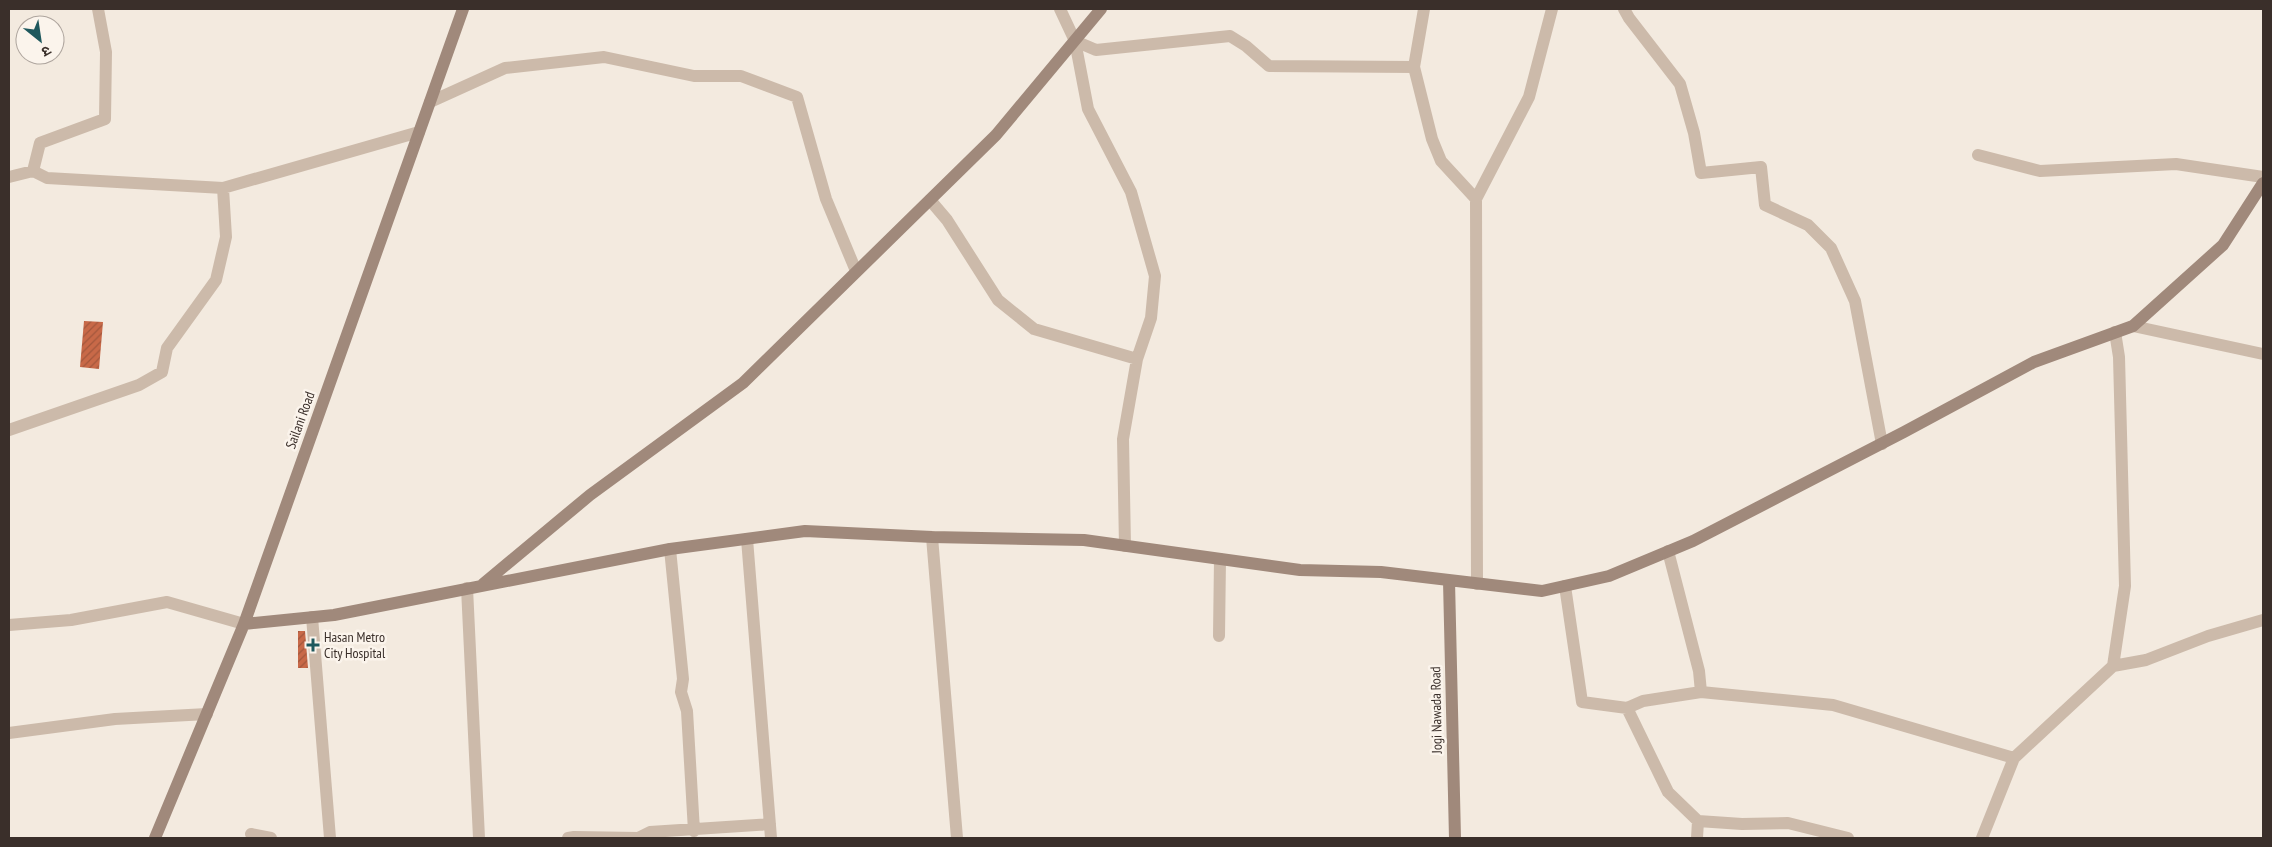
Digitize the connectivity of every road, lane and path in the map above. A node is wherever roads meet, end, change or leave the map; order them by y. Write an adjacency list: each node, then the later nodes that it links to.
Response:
1 (98, 9): 13 (street)
2 (463, 9): 10 (street, Sailani Road)
3 (1060, 9): 8 (street)
4 (1101, 9): 8 (street)
5 (1424, 9): 9 (street)
6 (1552, 9): 18 (street)
7 (1624, 9): 26 (street)
8 (1075, 41): 9 (street); 19 (street); 24 (street)
9 (1414, 67): 18 (street)
10 (430, 102): 11 (street, Sailani Road); 20 (street)
11 (419, 132): 17 (street); 40 (street, Sailani Road)
12 (1978, 155): 15 (street)
13 (33, 171): 14 (street); 17 (street)
14 (9, 177)
15 (2263, 177)
16 (2263, 183): 21 (street)
17 (223, 188): 25 (street)
18 (1476, 198): 34 (street)
19 (930, 200): 20 (street); 24 (street)
20 (856, 271): 35 (street)
21 (2133, 326): 22 (street); 23 (street)
22 (2115, 332): 26 (street); 43 (street)
23 (2263, 354)
24 (1137, 359): 29 (street)
25 (9, 430)
26 (1882, 444): 31 (street)
27 (932, 537): 28 (street); 29 (street); 60 (street)
28 (747, 539): 30 (street); 50 (street)
29 (1125, 546): 32 (street)
30 (670, 549): 35 (street); 51 (street)
31 (1668, 551): 36 (street); 44 (street)
32 (1220, 559): 33 (street); 42 (street)
33 (1449, 580): 34 (street); 61 (street, Jogi Nawada Road)
34 (1477, 584): 36 (street)
35 (481, 586): 37 (street)
36 (1565, 586): 45 (street)
37 (467, 588): 38 (street); 56 (street)
38 (312, 617): 40 (street); 55 (street)
39 (2263, 620): 43 (street)
40 (244, 624): 41 (street); 46 (street, Sailani Road)
41 (9, 625)
42 (1219, 636)
43 (2112, 666): 48 (street)
44 (1701, 692): 45 (street); 48 (street)
45 (1627, 708): 49 (street)
46 (207, 714): 47 (street); 53 (street, Sailani Road)
47 (9, 733)
48 (2014, 758): 64 (street)
49 (1698, 821): 62 (street); 63 (street)
50 (770, 824): 51 (street); 59 (street)
51 (694, 830): 58 (street)
52 (251, 834): 54 (street)
53 (155, 838)
54 (271, 838)
55 (330, 838)
56 (479, 838)
57 (568, 838): 58 (street)
58 (638, 838)
59 (771, 838)
60 (957, 838)
61 (1455, 838)
62 (1697, 838)
63 (1848, 838)
64 (1982, 838)

